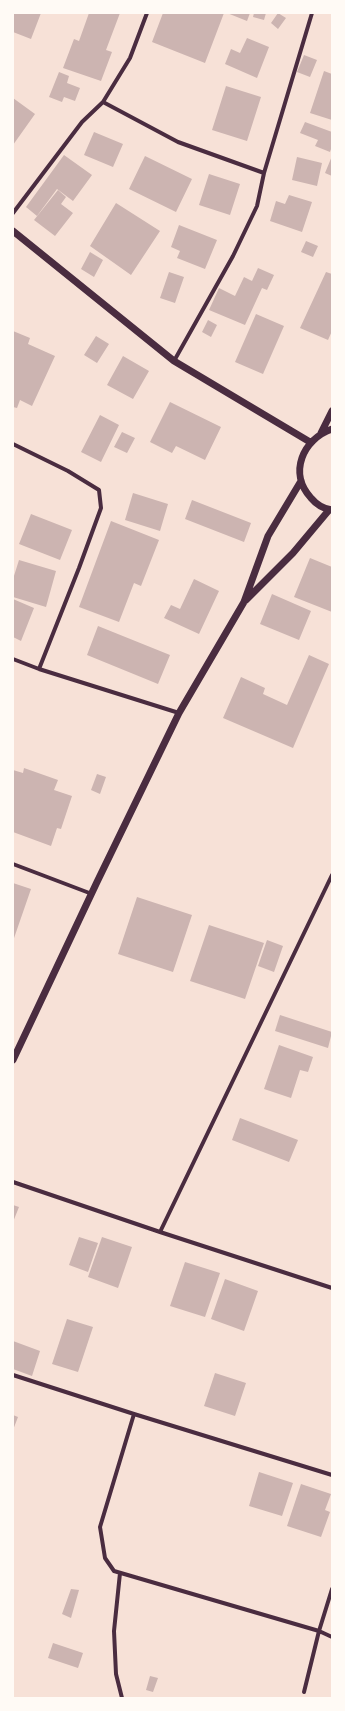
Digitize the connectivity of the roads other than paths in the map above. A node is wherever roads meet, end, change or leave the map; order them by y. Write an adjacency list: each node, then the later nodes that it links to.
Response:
1 (147, 13): 3 (street)
2 (312, 13): 4 (street)
3 (103, 102): 4 (street); 5 (street)
4 (264, 173): 7 (street)
5 (13, 213)
6 (13, 231): 7 (street)
7 (174, 361): 11 (street)
8 (332, 411): 10 (street)
9 (332, 429): 10 (street)
10 (321, 433): 11 (street)
11 (310, 442): 13 (street)
12 (13, 444): 17 (street)
13 (301, 481): 14 (street); 15 (street)
14 (330, 510): 15 (street)
15 (244, 602): 18 (street)
16 (13, 659): 17 (street)
17 (39, 669): 18 (street)
18 (179, 713): 21 (street)
19 (13, 864): 21 (street)
20 (332, 875): 24 (street)
21 (92, 894): 22 (street)
22 (13, 1060)
23 (13, 1182): 24 (street)
24 (160, 1232): 25 (street)
25 (332, 1288)
26 (13, 1375): 27 (street)
27 (134, 1414): 28 (street); 29 (street)
28 (332, 1475)
29 (120, 1572): 31 (street); 34 (street)
30 (332, 1589): 31 (street)
31 (319, 1631): 32 (street); 33 (street)
32 (332, 1637)
33 (304, 1692)
34 (122, 1698)

